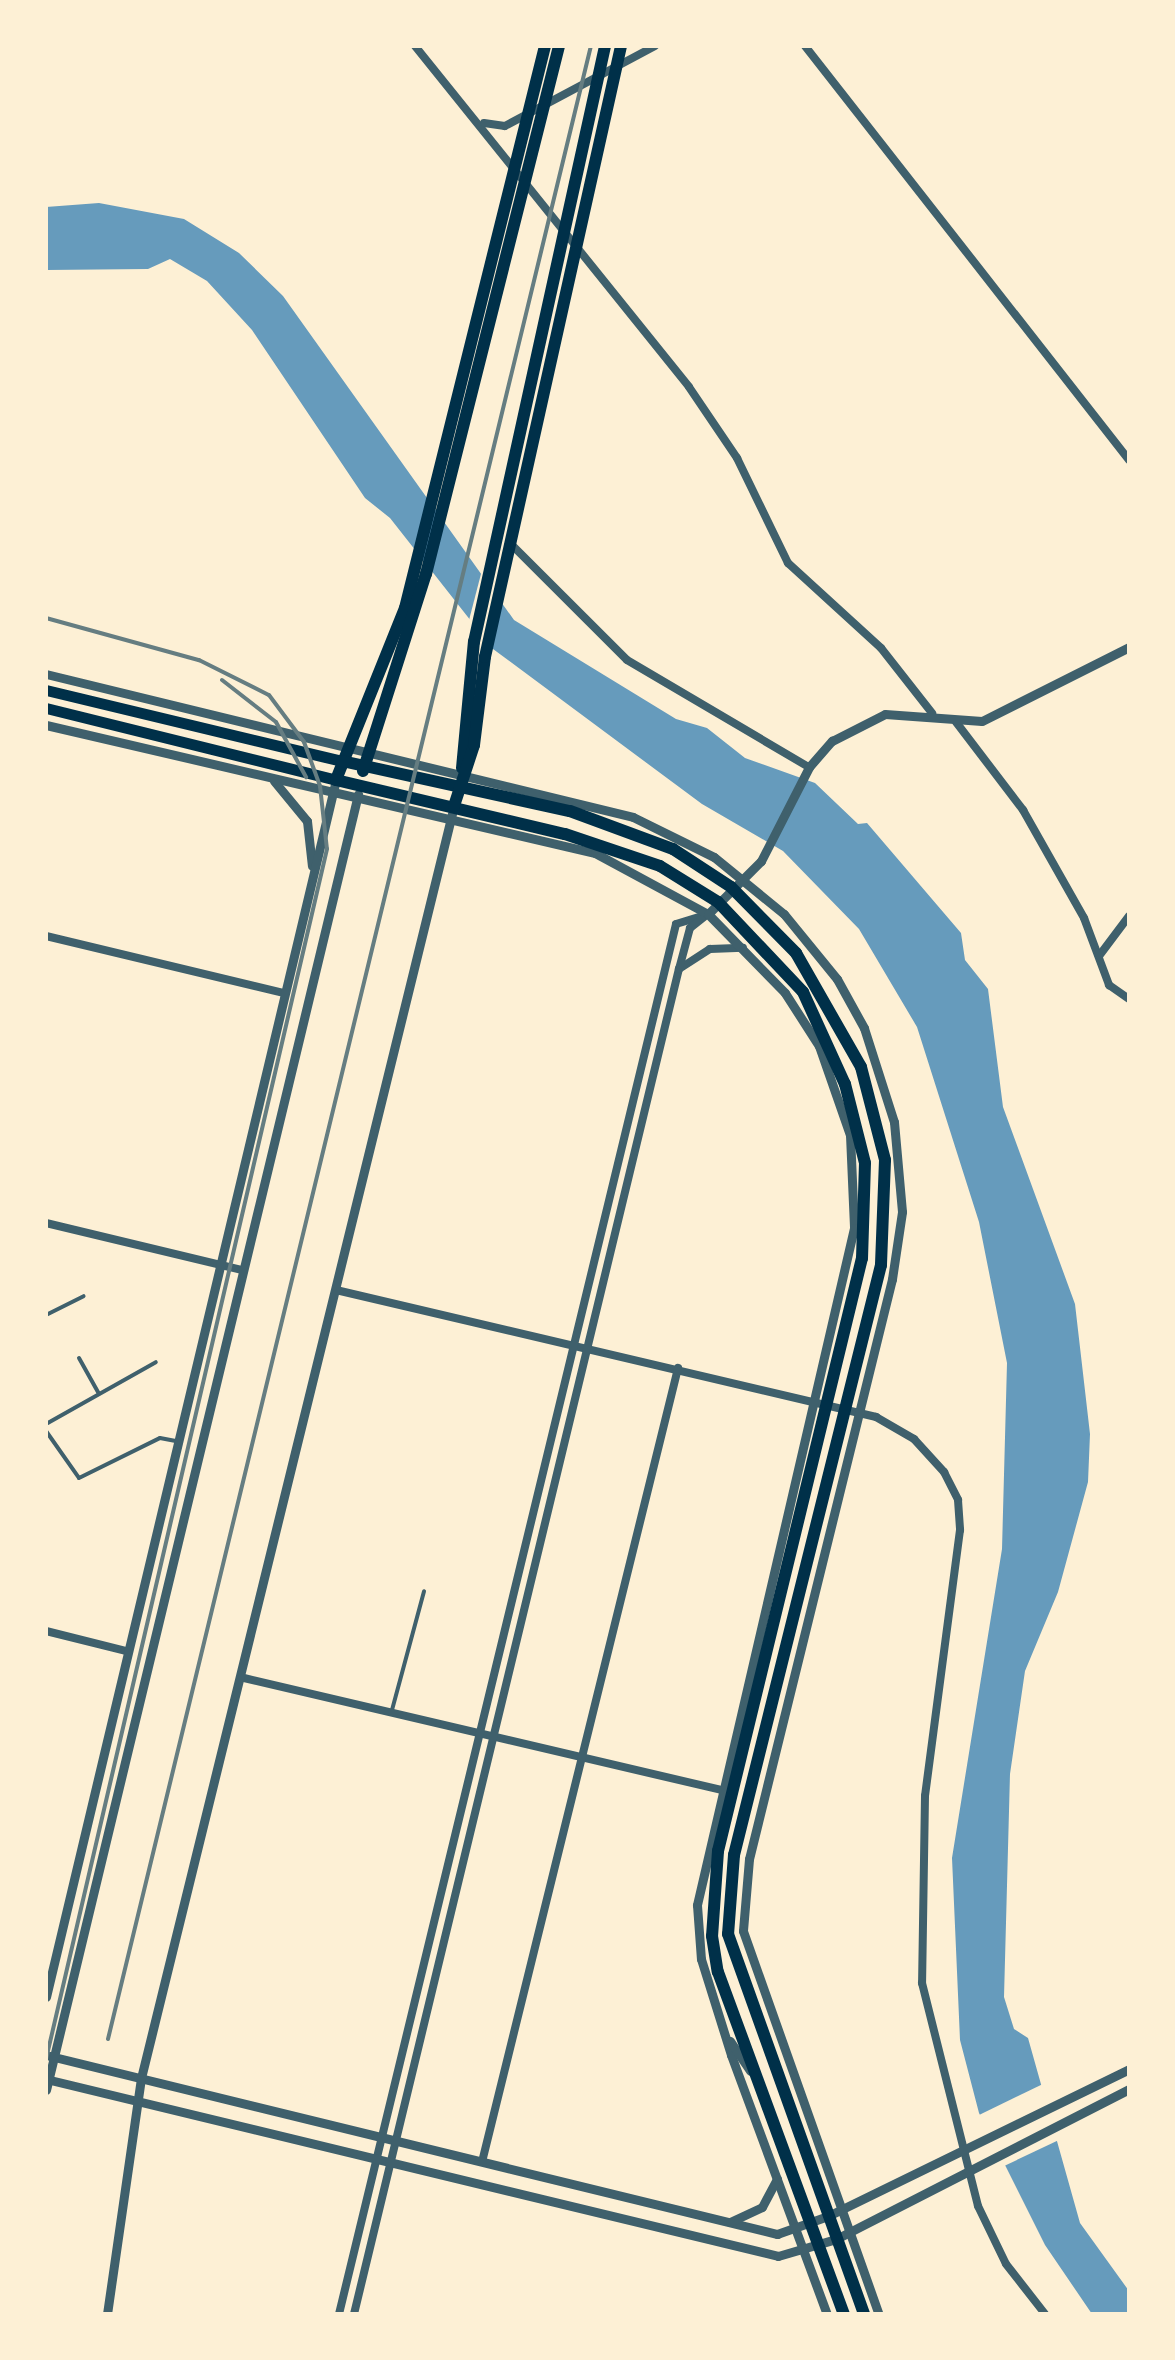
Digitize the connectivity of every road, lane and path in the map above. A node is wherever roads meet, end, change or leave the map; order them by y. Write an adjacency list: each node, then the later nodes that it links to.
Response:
1 (415, 46): 12 (street)
2 (545, 46): 11 (main road)
3 (559, 46): 10 (main road)
4 (605, 46): 9 (main road)
5 (621, 46): 8 (main road)
6 (655, 46): 8 (street)
7 (805, 46): 17 (street)
8 (616, 68): 9 (street); 16 (main road)
9 (597, 77): 10 (street); 15 (main road)
10 (544, 106): 11 (street); 14 (main road)
11 (529, 114): 12 (street); 13 (main road)
12 (482, 122): 13 (street)
13 (516, 168): 14 (street); 18 (main road)
14 (526, 181): 15 (street); 18 (main road)
15 (564, 226): 16 (street); 32 (main road)
16 (574, 243): 19 (main road); 24 (street)
17 (1129, 460)
18 (444, 472): 27 (main road); 28 (main road)
19 (510, 543): 31 (street); 32 (main road)
20 (1129, 647): 25 (street)
21 (46, 674): 27 (street)
22 (46, 690): 29 (main road)
23 (46, 708): 34 (main road)
24 (932, 713): 25 (street); 31 (street)
25 (956, 722): 48 (street)
26 (46, 725): 33 (street)
27 (347, 746): 28 (street); 29 (main road)
28 (366, 751): 30 (main road); 32 (street)
29 (342, 761): 30 (main road); 34 (main road)
30 (364, 766): 35 (main road); 36 (main road)
31 (808, 770): 40 (street)
32 (462, 771): 36 (main road); 40 (street)
33 (271, 779): 37 (street); 41 (street)
34 (336, 780): 35 (main road); 37 (street)
35 (360, 785): 38 (street); 39 (main road)
36 (458, 786): 39 (main road); 42 (main road)
37 (331, 795): 38 (street); 41 (street)
38 (357, 800): 39 (street); 56 (street)
39 (452, 812): 43 (main road); 44 (street); 57 (street)
40 (742, 875): 42 (street); 68 (street)
41 (313, 877): 50 (street)
42 (731, 887): 43 (street); 67 (main road)
43 (718, 902): 44 (street); 66 (main road)
44 (708, 914): 47 (street); 49 (street); 60 (street)
45 (1129, 916): 48 (street)
46 (46, 936): 50 (street)
47 (747, 948): 49 (street); 66 (street)
48 (1099, 956): 51 (street)
49 (679, 969): 61 (street)
50 (284, 993): 55 (street)
51 (1117, 994): 52 (street); 53 (street)
52 (1129, 999)
53 (1129, 1008)
54 (46, 1223): 55 (street)
55 (220, 1265): 56 (street); 71 (street)
56 (242, 1270): 85 (street)
57 (336, 1290): 60 (street); 77 (street)
58 (84, 1296): 59 (lane)
59 (46, 1315)
60 (576, 1345): 61 (street); 79 (street)
61 (590, 1349): 64 (street); 80 (street)
62 (79, 1358): 65 (lane)
63 (156, 1362): 65 (lane)
64 (678, 1368): 66 (street); 81 (street)
65 (99, 1394): 69 (lane)
66 (824, 1406): 67 (street); 82 (street); 89 (main road)
67 (844, 1409): 68 (street); 99 (main road)
68 (858, 1412): 94 (street); 99 (street)
69 (46, 1424)
70 (46, 1431): 71 (lane)
71 (176, 1441): 76 (street)
72 (424, 1591): 78 (lane)
73 (1129, 1596): 75 (lane)
74 (46, 1631): 76 (street)
75 (1129, 1632)
76 (126, 1651): 83 (street)
77 (244, 1678): 78 (street); 87 (street)
78 (391, 1713): 79 (street)
79 (477, 1733): 80 (street); 92 (street)
80 (492, 1736): 81 (street); 93 (street)
81 (582, 1757): 82 (street); 96 (street)
82 (719, 1789): 84 (street)
83 (46, 1997)
84 (724, 2031): 89 (street); 98 (street)
85 (50, 2055): 87 (street); 88 (street)
86 (1129, 2069): 94 (street)
87 (141, 2078): 91 (street); 92 (street)
88 (47, 2083): 91 (street)
89 (761, 2087): 101 (main road)
90 (1129, 2089): 94 (street)
91 (136, 2102): 95 (street); 107 (street)
92 (379, 2138): 93 (street); 95 (street)
93 (393, 2145): 96 (street); 97 (street)
94 (963, 2157): 99 (street); 103 (street); 114 (street)
95 (374, 2162): 97 (street); 108 (street)
96 (482, 2162): 100 (street)
97 (388, 2165): 106 (street); 109 (street)
98 (777, 2179): 100 (street); 102 (street)
99 (834, 2213): 101 (street); 103 (street); 104 (main road)
100 (729, 2222): 102 (street)
101 (812, 2223): 102 (street); 105 (main road)
102 (796, 2229): 106 (street)
103 (849, 2232): 104 (street); 113 (street)
104 (836, 2239): 105 (street); 112 (main road)
105 (820, 2246): 106 (street); 111 (main road)
106 (804, 2251): 110 (street)
107 (107, 2314)
108 (339, 2314)
109 (354, 2314)
110 (827, 2314)
111 (844, 2314)
112 (864, 2314)
113 (879, 2314)
114 (1045, 2314)

